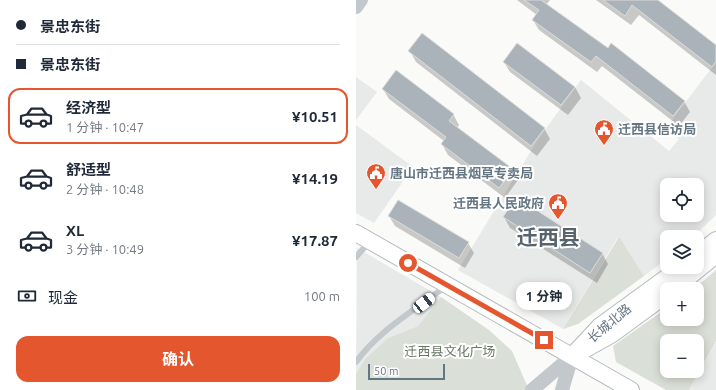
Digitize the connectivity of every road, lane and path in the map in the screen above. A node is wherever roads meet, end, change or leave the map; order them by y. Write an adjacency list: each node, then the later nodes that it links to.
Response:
1 (361, 0): 2 (street)
2 (356, 7)
3 (363, 237): 7 (lane); 10 (main road)
4 (716, 240): 5 (main road)
5 (704, 250)
6 (716, 256): 9 (main road)
7 (356, 257)
8 (671, 274): 12 (main road, 长城北路)
9 (683, 282)
10 (447, 285): 12 (main road); 13 (lane)
11 (660, 299): 12 (main road, 长城北路)
12 (572, 356): 14 (street); 15 (street); 16 (main road)
13 (356, 362)
14 (532, 390)
15 (562, 390)
16 (631, 390)

